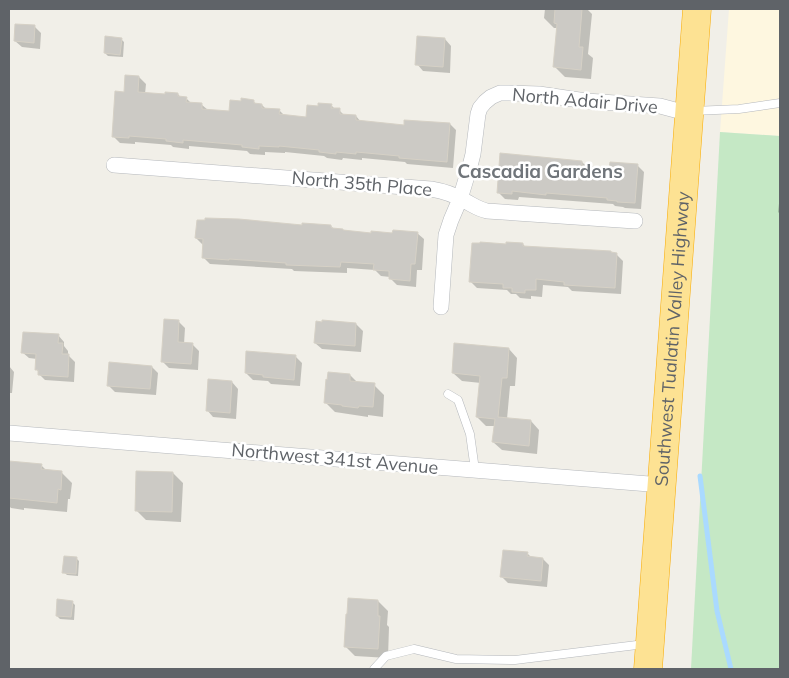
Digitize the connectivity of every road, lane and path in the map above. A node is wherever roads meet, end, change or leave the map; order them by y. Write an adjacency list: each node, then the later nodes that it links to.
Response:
1 (697, 9): 3 (highway, Southwest Tualatin Valley Highway)
2 (780, 103): 3 (lane)
3 (689, 112): 5 (street, North Adair Drive); 11 (highway, Southwest Tualatin Valley Highway)
4 (114, 165): 5 (street, North 35th Place)
5 (460, 199): 6 (street, North 35th Place); 7 (street, North Adair Drive)
6 (635, 221)
7 (441, 307)
8 (448, 394): 10 (lane)
9 (9, 433): 10 (street, Northwest 341st Avenue)
10 (475, 470): 11 (street, Northwest 341st Avenue)
11 (662, 485): 12 (highway, Southwest Tualatin Valley Highway)
12 (649, 656): 13 (lane)
13 (374, 669)

